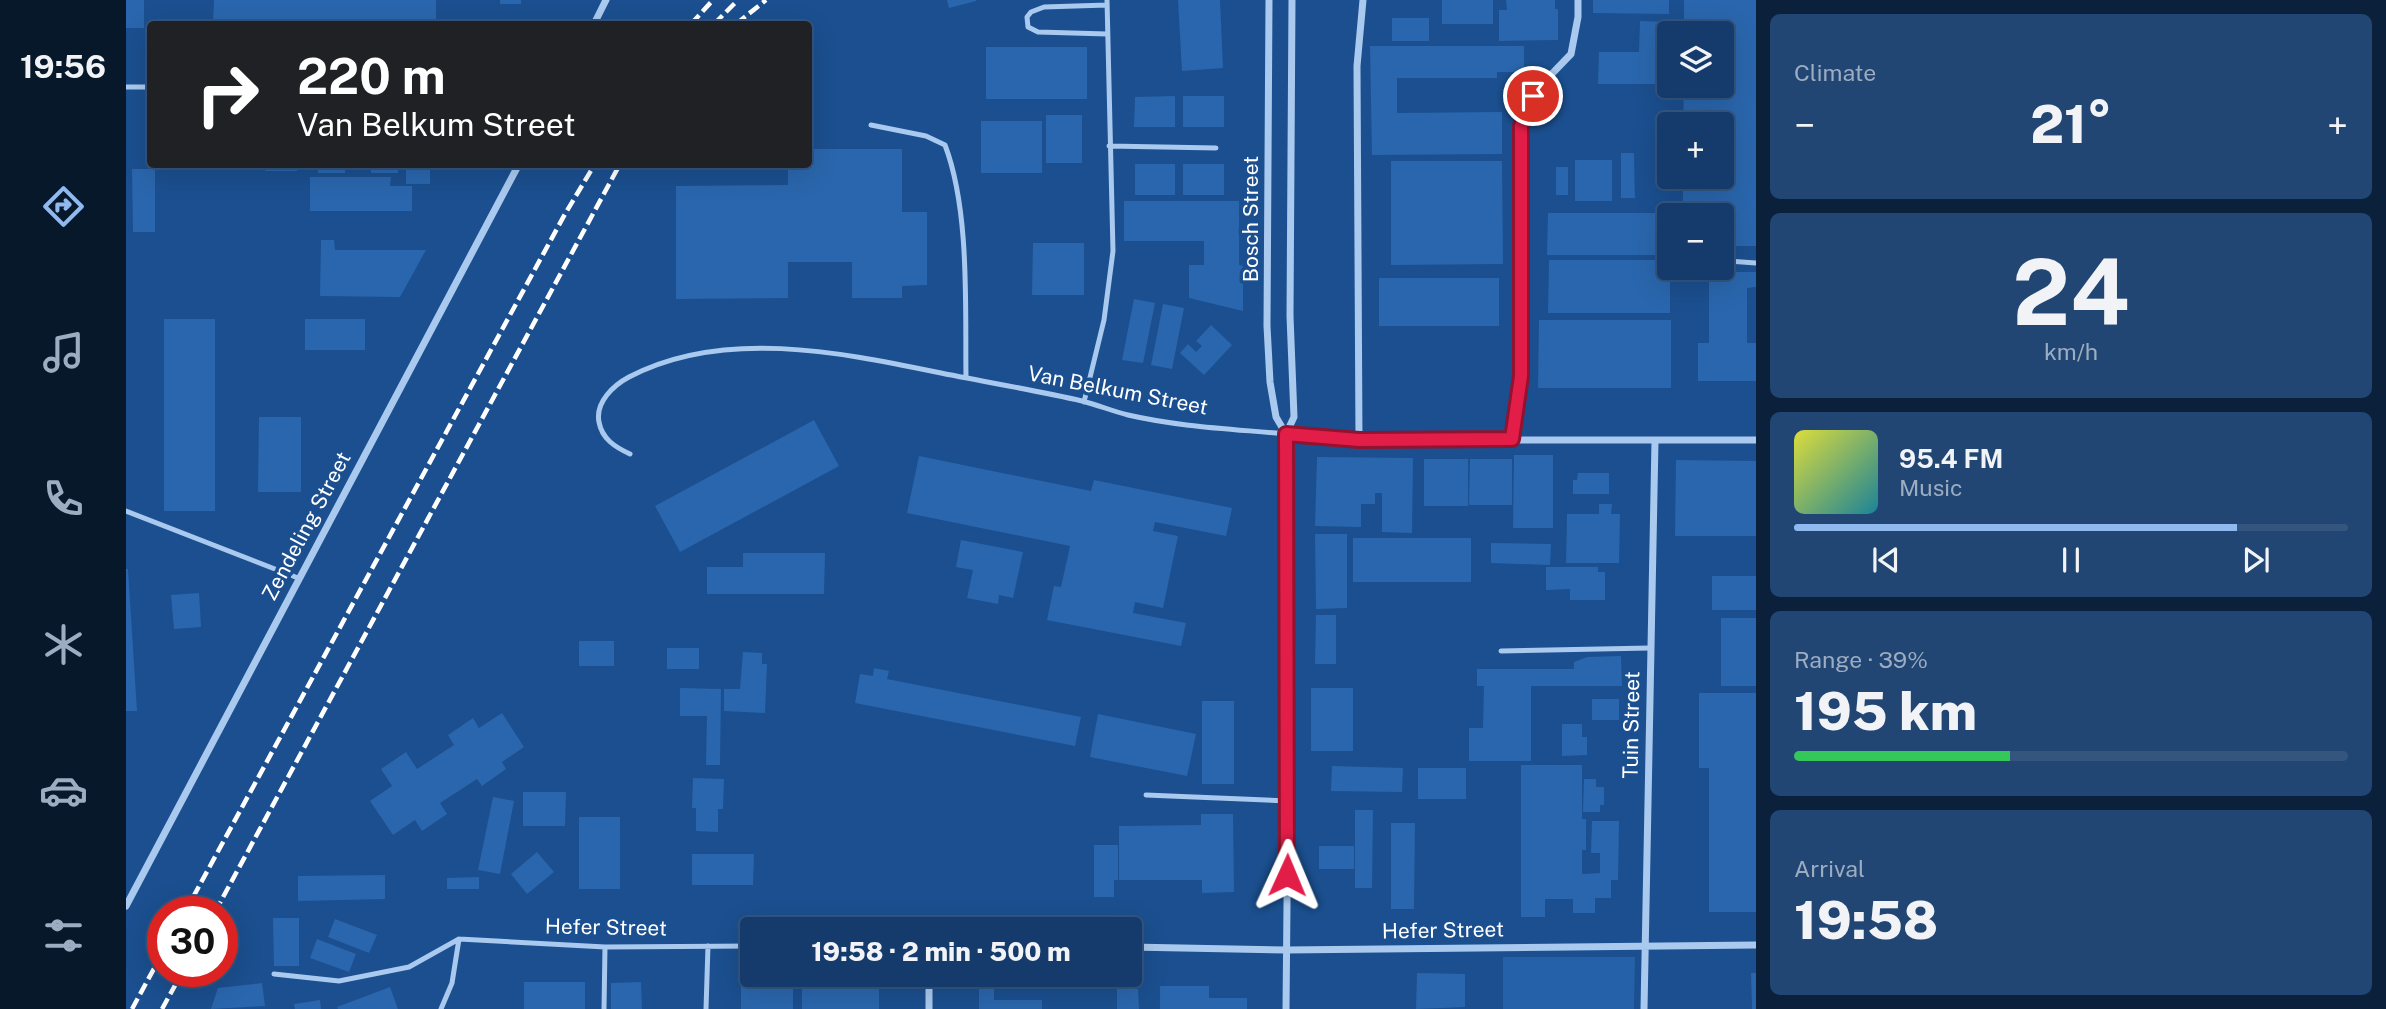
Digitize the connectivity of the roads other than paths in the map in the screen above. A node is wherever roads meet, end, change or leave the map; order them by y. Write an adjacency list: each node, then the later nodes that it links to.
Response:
1 (606, 0): 7 (street)
2 (1269, 0): 19 (street, Bosch Street)
3 (1292, 0): 19 (street, Bosch Street)
4 (1363, 0): 21 (street)
5 (1578, 0): 20 (street)
6 (1107, 3): 8 (lane); 8 (lane)
7 (596, 21)
8 (1107, 34): 12 (lane)
9 (126, 87): 10 (lane)
10 (147, 87)
11 (871, 125): 17 (lane)
12 (1109, 146): 13 (lane); 18 (lane)
13 (1216, 148)
14 (517, 168): 26 (street, Zendeling Street)
15 (1734, 261): 16 (lane)
16 (1756, 263)
17 (966, 378): 18 (lane, Van Belkum Street); 24 (lane, Van Belkum Street)
18 (1084, 402): 19 (lane, Van Belkum Street)
19 (1286, 434): 21 (street, Van Belkum Street); 30 (street, Bosch Street)
20 (1512, 439): 21 (street, Van Belkum Street); 23 (street, Van Belkum Street)
21 (1359, 440)
22 (1756, 440): 23 (street, Van Belkum Street)
23 (1655, 441): 27 (street, Tuin Street)
24 (630, 454)
25 (126, 510): 26 (lane)
26 (298, 578): 31 (street, Zendeling Street)
27 (1650, 648): 28 (lane); 36 (street, Tuin Street)
28 (1501, 651)
29 (1146, 795): 30 (lane)
30 (1288, 801): 39 (street, Bosch Street)
31 (126, 906)
32 (459, 939): 37 (lane, Hefer Street); 40 (lane); 42 (lane)
33 (1756, 945): 36 (street, Hefer Street)
34 (708, 946): 35 (lane, Hefer Street); 37 (lane, Hefer Street); 44 (lane)
35 (740, 946)
36 (1644, 946): 39 (street, Hefer Street); 47 (street, Tuin Street)
37 (605, 947): 43 (lane)
38 (1142, 947): 39 (street, Hefer Street)
39 (1286, 950): 46 (street, Bosch Street)
40 (274, 974)
41 (929, 987): 45 (street)
42 (442, 1009)
43 (604, 1009)
44 (706, 1009)
45 (929, 1009)
46 (1286, 1009)
47 (1644, 1009)

